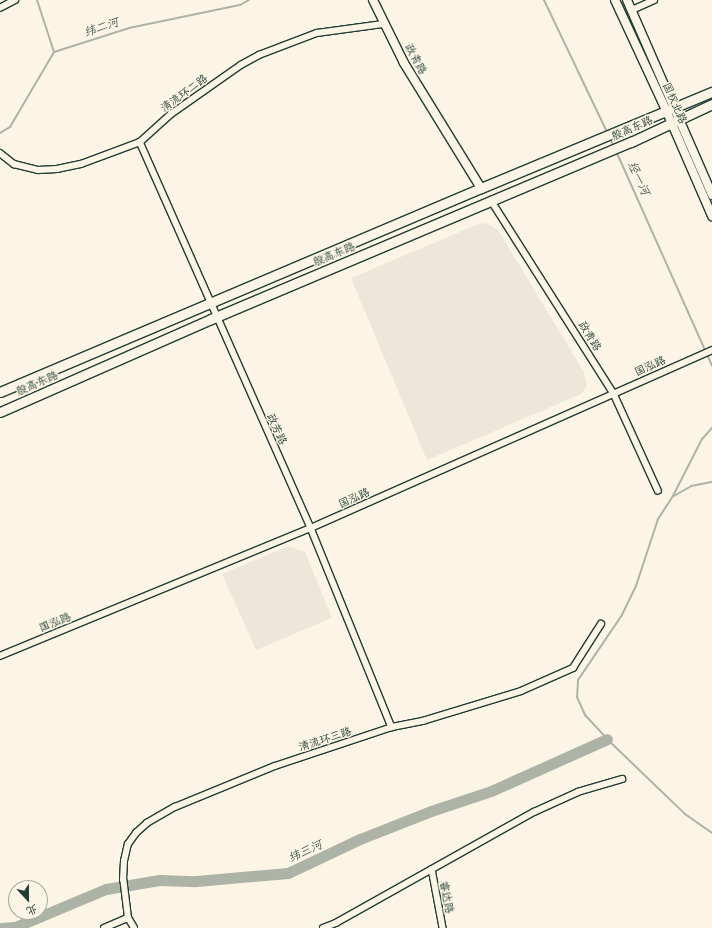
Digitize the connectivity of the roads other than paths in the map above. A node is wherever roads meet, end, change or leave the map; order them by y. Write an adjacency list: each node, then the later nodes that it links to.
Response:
1 (15, 0): 6 (street)
2 (373, 0): 8 (main road, 政青路)
3 (615, 0): 11 (main road, 国权北路)
4 (627, 0): 7 (main road, 国权北路)
5 (654, 0): 7 (street)
6 (0, 8)
7 (632, 10): 11 (main road, 国权北路)
8 (384, 24): 13 (street, 清流环二路); 15 (main road, 政青路)
9 (712, 92): 11 (main road, 殷高东路)
10 (712, 104): 12 (main road, 殷高东路)
11 (669, 109): 12 (main road, 国权北路); 15 (main road, 殷高东路)
12 (675, 122): 16 (main road, 国权北路); 17 (main road, 殷高东路); 18 (main road, 国权北路)
13 (140, 142): 14 (street, 清流环二路); 19 (street, 政芳路)
14 (2, 154)
15 (481, 188): 19 (main road, 殷高东路)
16 (712, 195)
17 (491, 200): 20 (main road, 殷高东路); 23 (street, 政青路)
18 (712, 216)
19 (212, 302): 20 (street, 政芳路); 22 (main road, 殷高东路)
20 (218, 316): 24 (main road, 殷高东路); 26 (street, 政芳路)
21 (712, 350): 23 (street, 国泓路)
22 (0, 392)
23 (614, 394): 25 (street, 政青路); 26 (street, 国泓路)
24 (0, 412)
25 (658, 490)
26 (311, 528): 28 (street, 国泓路); 29 (street, 政芳路)
27 (601, 624): 29 (street, 清流环三路)
28 (0, 656)
29 (392, 727): 32 (street, 清流环三路)
30 (622, 779): 31 (street)
31 (432, 869): 35 (street); 36 (street, 睿达路)
32 (128, 918): 33 (street); 34 (street, 清流环三路)
33 (104, 928)
34 (134, 928)
35 (323, 928)
36 (442, 928)

